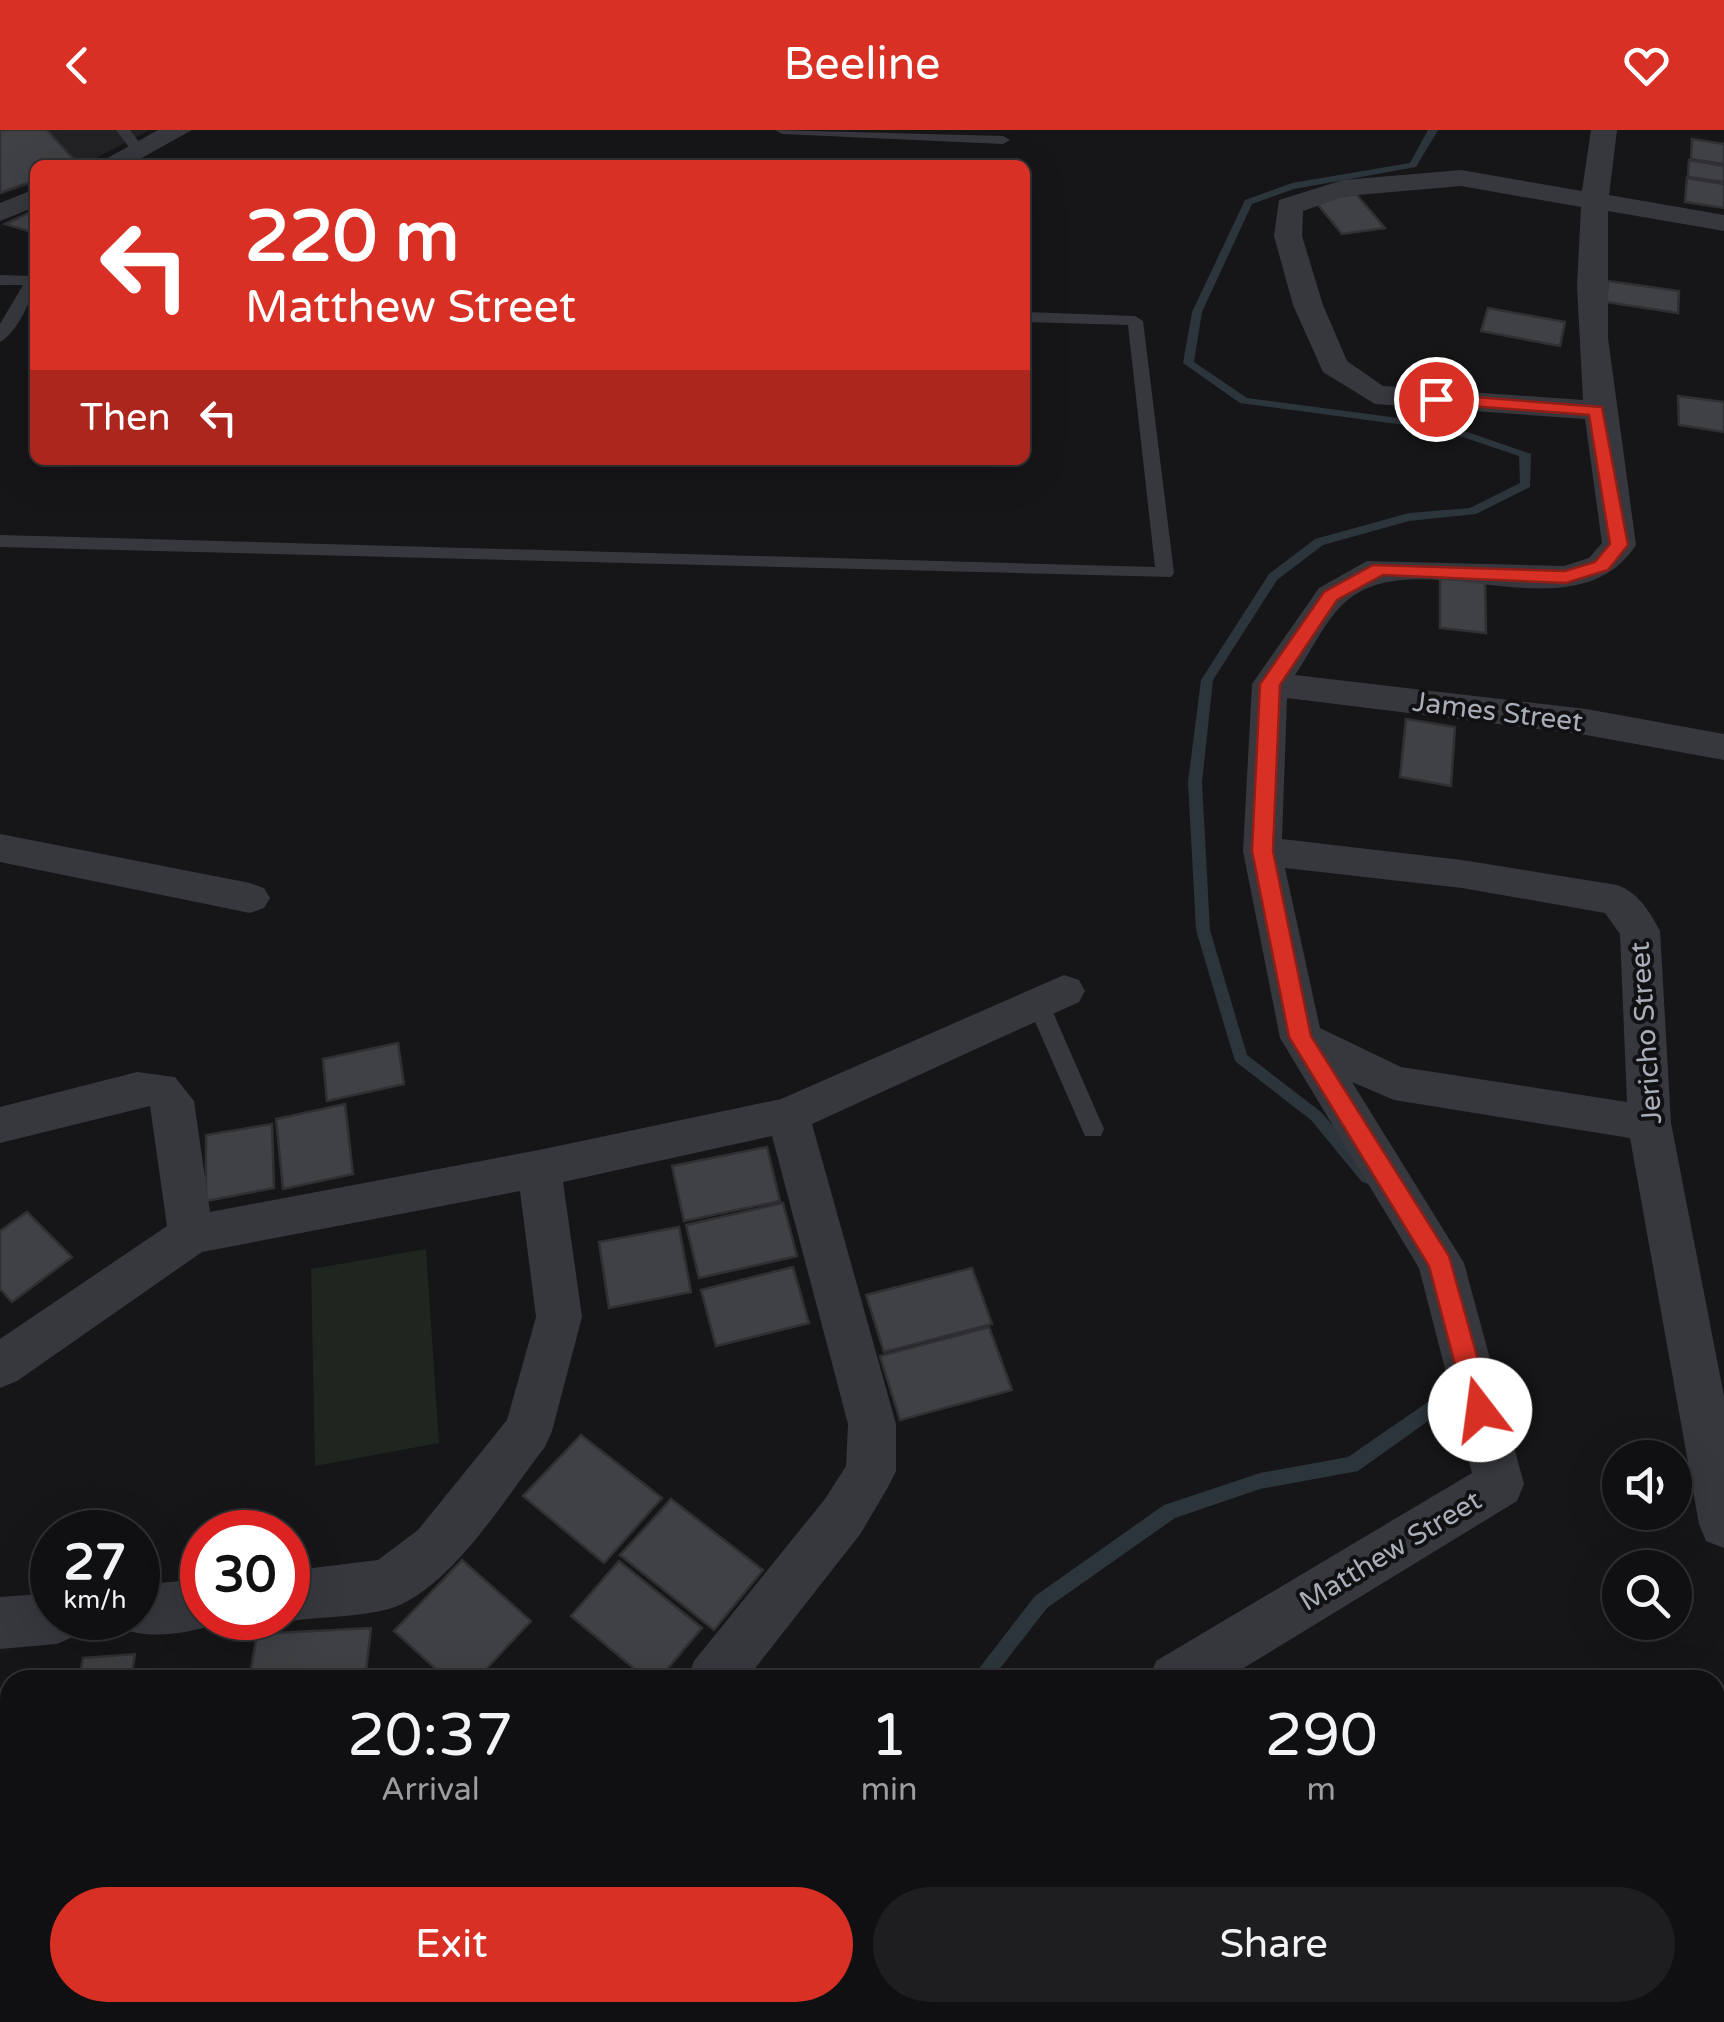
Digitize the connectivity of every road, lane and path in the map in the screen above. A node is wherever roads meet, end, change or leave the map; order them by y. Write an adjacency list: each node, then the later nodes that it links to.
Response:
1 (179, 130): 5 (street)
2 (782, 130): 4 (lane)
3 (1604, 130): 8 (street)
4 (1003, 140)
5 (131, 141): 6 (street)
6 (113, 160)
7 (30, 199): 9 (street)
8 (1591, 200): 10 (street); 16 (street); 16 (street)
9 (0, 213)
10 (1724, 223)
11 (0, 280): 12 (lane)
12 (30, 281)
13 (30, 288): 15 (lane)
14 (1030, 317): 17 (lane)
15 (0, 337)
16 (1596, 410): 18 (street)
17 (0, 541)
18 (1270, 684): 19 (street, James Street); 21 (street, Matthew Street)
19 (1724, 747)
20 (0, 848): 22 (street)
21 (1262, 851): 24 (street, Matthew Street); 26 (street, Jericho Street)
22 (250, 898)
23 (1051, 996): 25 (street); 28 (lane)
24 (1300, 1037): 26 (street); 37 (street, Matthew Street)
25 (788, 1115): 29 (street); 36 (street)
26 (1649, 1123): 32 (street, Jericho Street)
27 (0, 1125): 30 (street)
28 (1093, 1129)
29 (539, 1169): 30 (street); 33 (street)
30 (191, 1236): 31 (street)
31 (0, 1366)
32 (1724, 1524)
33 (310, 1593)
34 (30, 1620): 35 (street)
35 (0, 1623)
36 (721, 1670)
37 (1192, 1670)

